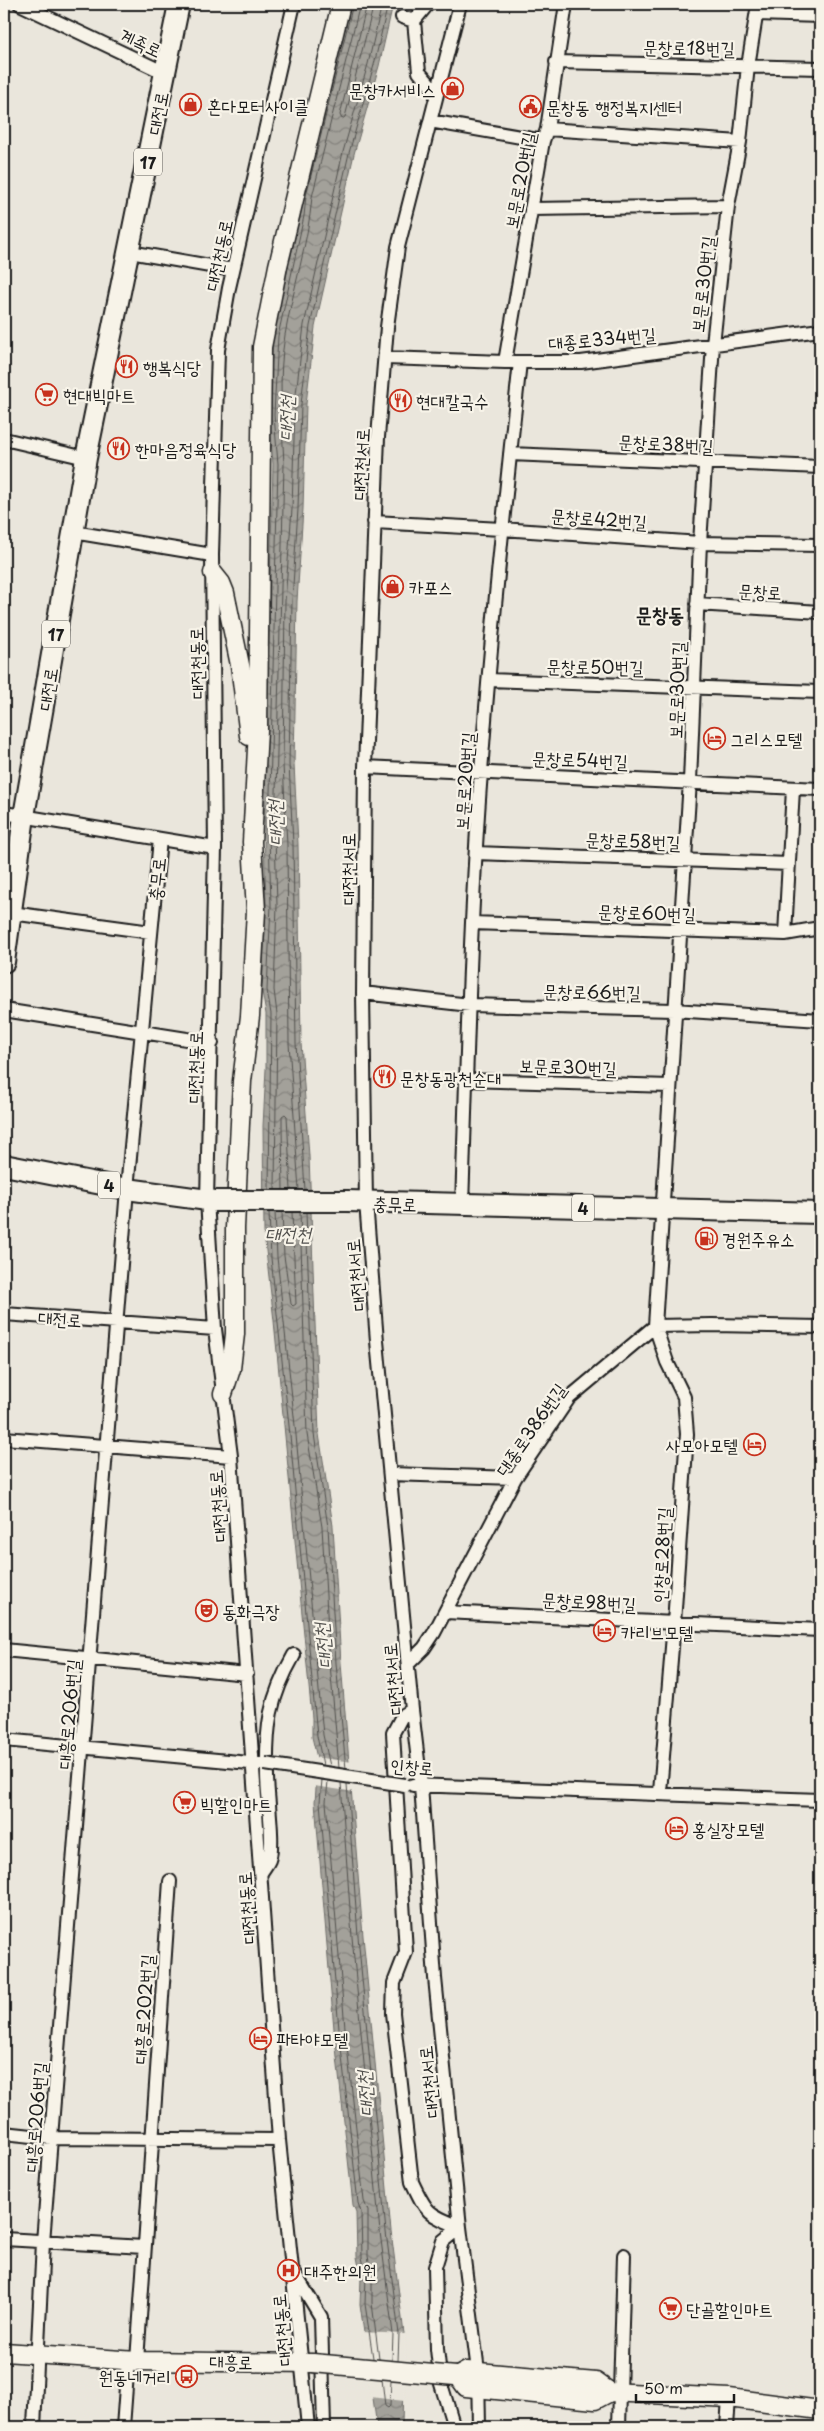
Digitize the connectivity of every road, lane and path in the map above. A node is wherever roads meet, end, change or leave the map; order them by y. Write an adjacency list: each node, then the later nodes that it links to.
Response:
1 (20, 4): 13 (street, 계족로)
2 (179, 4): 13 (main road, 대전로 / 17)
3 (294, 4): 21 (street, 대전천동로)
4 (341, 4): 47 (main road)
5 (428, 4): 14 (street)
6 (460, 4): 14 (street, 대전천서로)
7 (566, 4): 10 (street, 보문로20번길)
8 (757, 9): 9 (street); 11 (street, 보문로30번길)
9 (820, 16)
10 (556, 62): 11 (street, 문창로18번길); 16 (street, 보문로20번길)
11 (748, 66): 12 (street, 문창로18번길); 17 (street, 보문로30번길)
12 (820, 68)
13 (166, 73): 20 (main road, 대전로 / 17)
14 (437, 93): 15 (street, 대전천서로)
15 (430, 121): 16 (street); 24 (street, 대전천서로)
16 (545, 135): 17 (street); 19 (street, 보문로20번길)
17 (740, 142): 18 (street, 보문로30번길)
18 (728, 206): 19 (street); 23 (street, 보문로30번길)
19 (531, 209): 25 (street, 보문로20번길)
20 (130, 252): 21 (street); 29 (main road, 대전로 / 17)
21 (233, 270): 37 (street, 대전천동로)
22 (820, 330): 23 (street, 대종로334번길)
23 (713, 344): 26 (street, 대종로334번길); 30 (street, 보문로30번길)
24 (385, 358): 25 (street, 대종로334번길); 32 (street, 대전천서로)
25 (505, 362): 26 (street, 대종로334번길)
26 (520, 362): 28 (street, 보문로20번길)
27 (4, 439): 29 (street)
28 (510, 454): 30 (street, 문창로38번길); 33 (street, 보문로20번길)
29 (86, 458): 34 (main road, 대전로 / 17)
30 (706, 463): 31 (street, 문창로38번길); 35 (street, 보문로30번길)
31 (820, 467)
32 (374, 522): 33 (street, 문창로42번길); 44 (street, 대전천서로)
33 (501, 528): 35 (street, 문창로42번길); 41 (street, 보문로20번길)
34 (73, 532): 37 (street); 51 (main road, 대전로 / 17)
35 (700, 543): 36 (street, 문창로42번길); 39 (street, 보문로30번길)
36 (820, 545)
37 (212, 555): 38 (street, 대전천동로)
38 (213, 573): 47 (main road); 53 (street, 대전천동로)
39 (697, 604): 40 (street, 문창로); 42 (street, 보문로30번길)
40 (820, 612)
41 (490, 680): 42 (street, 문창로50번길); 45 (street, 보문로20번길)
42 (693, 686): 43 (street, 문창로50번길); 46 (street, 보문로30번길)
43 (820, 692)
44 (365, 767): 45 (street, 문창로54번길); 64 (street, 대전천서로)
45 (481, 772): 46 (street, 문창로54번길); 54 (street, 보문로20번길)
46 (690, 781): 48 (street, 문창로54번길); 55 (street, 보문로30번길)
47 (257, 786): 85 (main road)
48 (792, 788): 49 (street, 문창로54번길); 56 (street)
49 (820, 789)
50 (4, 813): 51 (street)
51 (24, 816): 52 (street); 57 (main road, 대전로 / 17)
52 (160, 839): 53 (street); 61 (street, 충무로)
53 (215, 848): 70 (street, 대전천동로)
54 (476, 853): 55 (street, 문창로58번길); 58 (street, 보문로20번길)
55 (684, 860): 56 (street, 문창로58번길); 60 (street, 보문로30번길)
56 (789, 864): 62 (street)
57 (7, 913): 61 (street); 63 (main road, 대전로 / 17)
58 (472, 923): 60 (street, 문창로60번길); 65 (street, 보문로20번길)
59 (820, 928): 62 (street, 문창로60번길)
60 (680, 931): 62 (street, 문창로60번길); 67 (street, 보문로30번길)
61 (150, 932): 69 (street, 충무로)
62 (785, 934)
63 (4, 962)
64 (364, 993): 65 (street, 문창로66번길); 76 (street, 대전천서로)
65 (470, 1005): 67 (street, 문창로66번길); 71 (street, 보문로20번길)
66 (4, 1010): 69 (street)
67 (674, 1010): 68 (street, 문창로66번길); 72 (street, 보문로30번길)
68 (820, 1020)
69 (142, 1031): 70 (street); 74 (street, 충무로)
70 (212, 1043): 75 (street, 대전천동로)
71 (466, 1080): 72 (street, 보문로30번길); 77 (street, 보문로20번길)
72 (670, 1086): 78 (street, 보문로30번길)
73 (4, 1165): 74 (main road, 충무로 / 4)
74 (127, 1189): 75 (main road, 충무로 / 4); 81 (street, 대흥로206번길)
75 (211, 1200): 76 (main road, 충무로 / 4, bridge); 84 (street, 대전천동로)
76 (357, 1202): 77 (main road, 충무로 / 4); 89 (street, 대전천서로)
77 (462, 1205): 78 (main road, 충무로 / 4)
78 (663, 1211): 79 (main road, 충무로 / 4); 82 (street)
79 (820, 1213)
80 (4, 1314): 81 (street, 대전로)
81 (116, 1322): 84 (street); 87 (street, 대흥로206번길)
82 (655, 1326): 83 (street); 90 (street, 대종로386번길); 92 (street, 인창로28번길)
83 (820, 1328)
84 (215, 1329): 85 (street, 대전천동로)
85 (223, 1394): 88 (street, 대전천동로)
86 (4, 1438): 87 (street)
87 (106, 1445): 88 (street, 대전천동로); 96 (street, 대흥로206번길)
88 (231, 1456): 98 (street, 대전천동로)
89 (390, 1474): 90 (street); 97 (street, 대전천서로)
90 (515, 1478): 91 (street, 대종로386번길)
91 (445, 1612): 92 (street, 문창로98번길); 97 (street, 대종로386번길)
92 (674, 1623): 93 (street, 문창로98번길); 104 (street, 인창로28번길)
93 (820, 1630)
94 (4, 1650): 96 (street)
95 (294, 1655): 106 (street)
96 (89, 1658): 98 (street); 101 (street, 대흥로206번길)
97 (408, 1664): 99 (street, 대전천서로)
98 (247, 1674): 102 (street, 대전천동로)
99 (412, 1710): 103 (street, 대전천서로); 112 (street)
100 (4, 1740): 101 (street, 인창로)
101 (82, 1747): 102 (street, 인창로); 109 (street, 대흥로206번길)
102 (259, 1764): 103 (street, 인창로, bridge); 106 (street, 대전천동로)
103 (421, 1786): 104 (street, 인창로); 112 (street, 대전천서로)
104 (660, 1792): 105 (street, 인창로)
105 (820, 1800)
106 (261, 1873): 111 (street, 대전천동로)
107 (170, 1881): 110 (street, 대흥로202번길)
108 (4, 2133): 109 (street)
109 (51, 2138): 110 (street); 114 (street, 대흥로206번길)
110 (150, 2140): 111 (street); 115 (street, 대흥로202번길)
111 (279, 2140): 117 (street, 대전천동로)
112 (460, 2227): 122 (street, 대전천서로); 132 (street)
113 (4, 2239): 114 (street)
114 (43, 2242): 115 (street); 119 (street, 대흥로206번길)
115 (144, 2247): 120 (street, 대흥로202번길)
116 (624, 2255): 125 (street)
117 (293, 2271): 121 (street, 대전천동로); 131 (street)
118 (4, 2352): 119 (main road, 대흥로)
119 (38, 2354): 120 (main road, 대흥로); 128 (street, 대흥로206번길)
120 (132, 2360): 121 (main road, 대흥로); 129 (street, 대흥로202번길)
121 (308, 2363): 123 (main road, 대흥로, bridge); 130 (street, 대전천동로)
122 (478, 2371): 123 (main road, 대흥로); 124 (street, 대전천서로); 125 (main road, 대흥로)
123 (456, 2376): 124 (main road, 대흥로)
124 (479, 2389): 125 (main road, 대흥로); 133 (street, 대전천서로)
125 (614, 2392): 126 (main road, 대흥로); 134 (street)
126 (729, 2398): 127 (main road, 대흥로); 135 (street)
127 (820, 2410)
128 (34, 2427)
129 (123, 2427)
130 (308, 2427)
131 (324, 2427)
132 (454, 2427)
133 (479, 2427)
134 (619, 2427)
135 (727, 2427)

